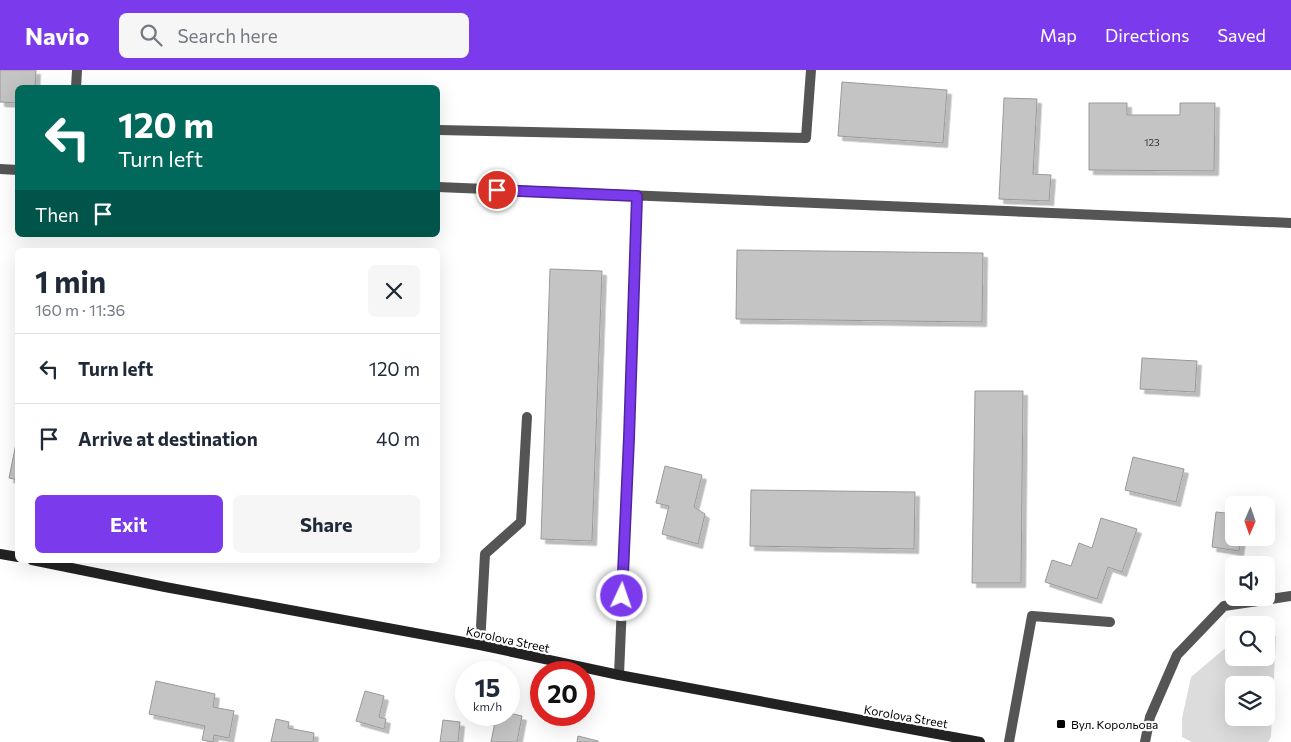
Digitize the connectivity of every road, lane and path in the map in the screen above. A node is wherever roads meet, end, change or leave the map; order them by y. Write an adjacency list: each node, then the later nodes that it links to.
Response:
1 (76, 70): 3 (lane)
2 (811, 70): 4 (lane)
3 (76, 85)
4 (440, 130)
5 (0, 169): 6 (lane)
6 (15, 170)
7 (440, 187): 8 (lane)
8 (637, 196): 9 (lane); 17 (lane)
9 (1291, 223)
10 (527, 417): 16 (lane)
11 (0, 554): 12 (main road)
12 (15, 556)
13 (47, 563): 16 (main road, Korolova Street)
14 (1291, 596): 20 (lane)
15 (1110, 622): 19 (lane)
16 (480, 645): 17 (main road, Korolova Street)
17 (619, 675): 18 (main road, Korolova Street)
18 (980, 742)
19 (1009, 742)
20 (1145, 742)

